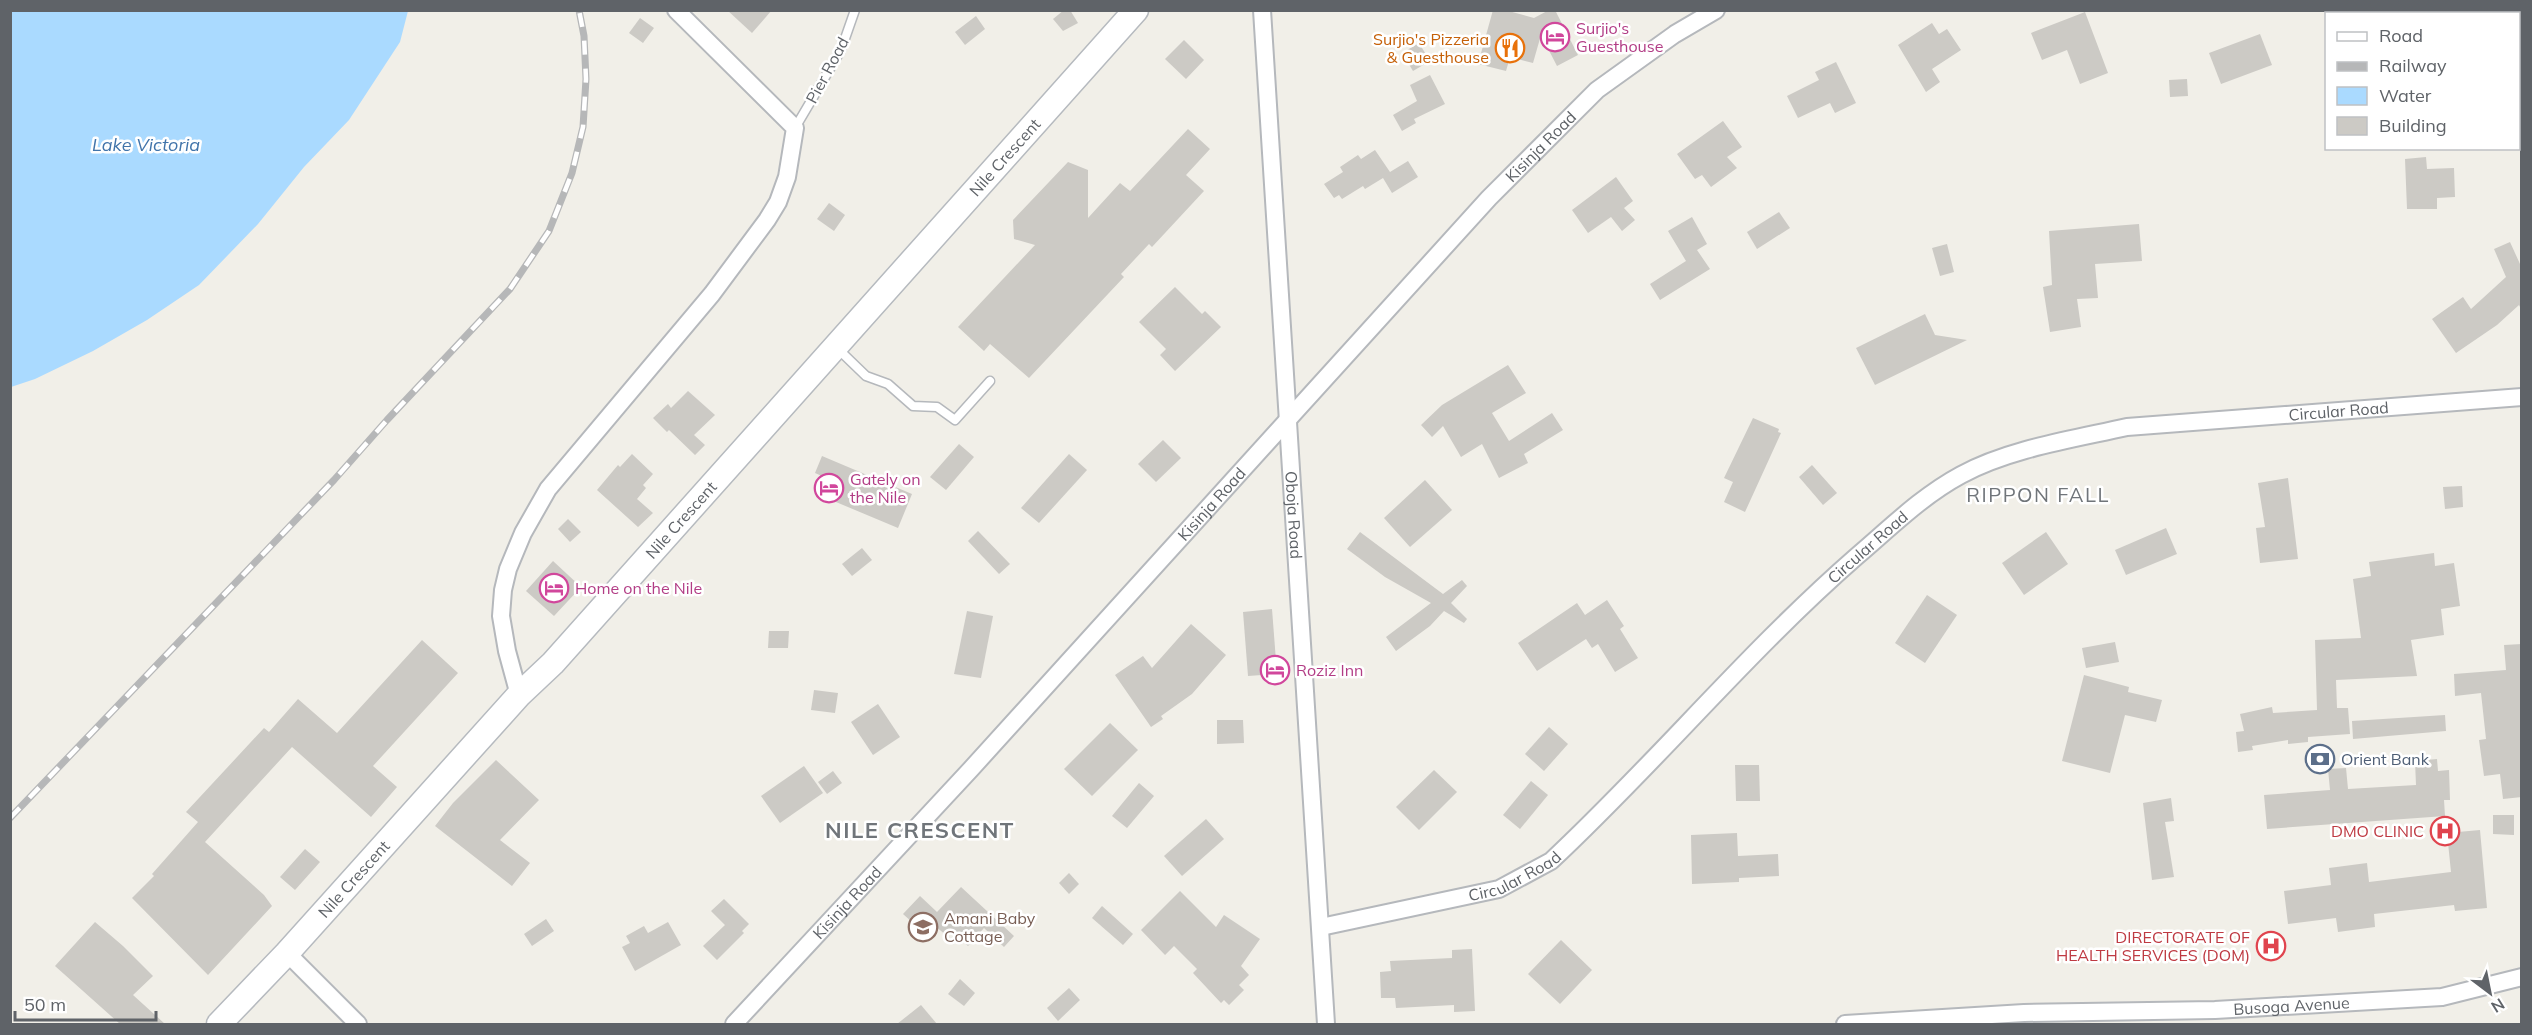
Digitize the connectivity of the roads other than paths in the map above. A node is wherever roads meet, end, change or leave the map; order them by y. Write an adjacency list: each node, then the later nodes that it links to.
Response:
1 (676, 10): 6 (street)
2 (855, 10): 6 (lane, Pier Road)
3 (1136, 10): 7 (street, Nile Crescent)
4 (1716, 10): 10 (street, Kisinja Road)
5 (1258, 14): 10 (street, Oboja Road)
6 (795, 128): 11 (street)
7 (835, 346): 8 (lane); 11 (street, Nile Crescent)
8 (990, 381)
9 (2522, 397): 12 (street, Circular Road)
10 (1288, 417): 12 (street, Oboja Road); 18 (street, Kisinja Road)
11 (519, 695): 13 (street, Nile Crescent)
12 (1321, 927): 19 (street, Oboja Road)
13 (287, 953): 16 (street, Nile Crescent); 17 (street)
14 (2522, 977): 15 (street, Busoga Avenue)
15 (2215, 1017): 20 (street, Busoga Avenue)
16 (219, 1024)
17 (358, 1024)
18 (734, 1024)
19 (1326, 1024)
20 (1845, 1024)

